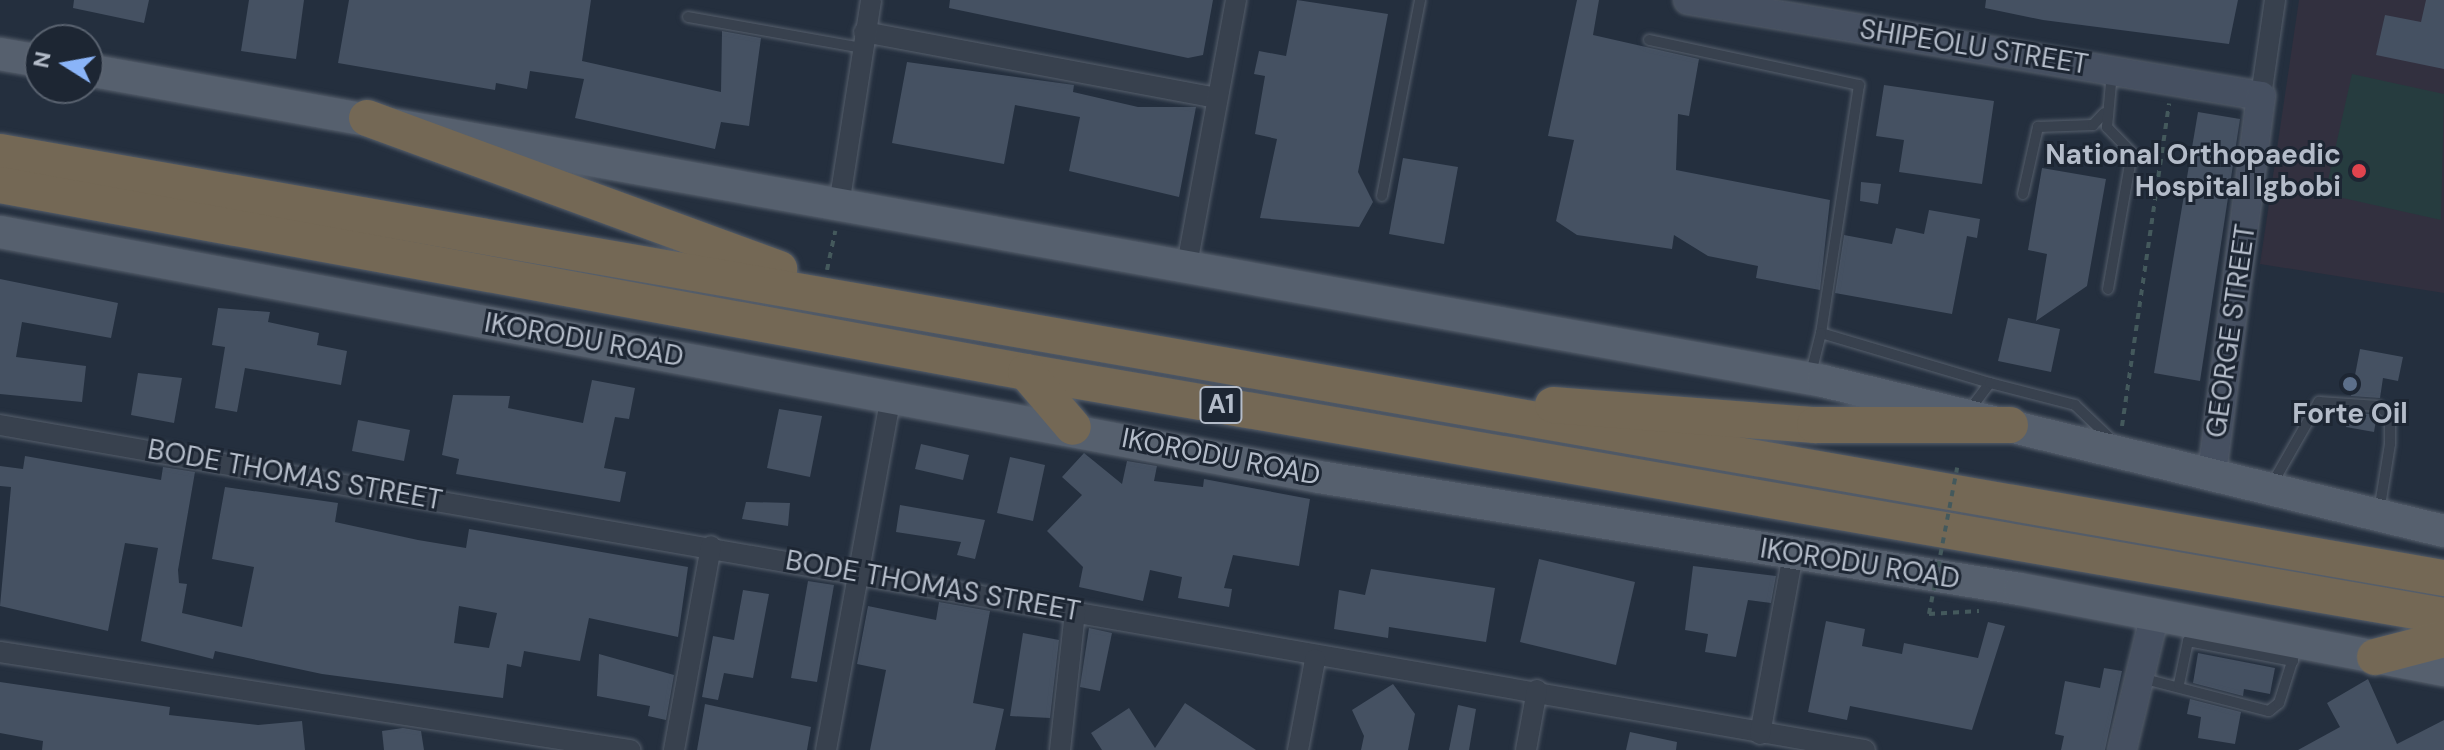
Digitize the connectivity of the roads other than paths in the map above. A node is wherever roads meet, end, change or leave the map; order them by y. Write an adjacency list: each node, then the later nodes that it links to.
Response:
1 (871, 0): 7 (street)
2 (1236, 0): 14 (street)
3 (1420, 0): 20 (lane)
4 (1688, 0): 11 (street, SHIPEOLU STREET)
5 (2275, 0): 13 (street, GEORGE STREET)
6 (688, 17): 7 (lane)
7 (863, 40): 14 (street); 21 (street)
8 (1649, 40): 26 (lane)
9 (0, 54): 10 (main road)
10 (24, 58)
11 (2113, 70): 13 (street, SHIPEOLU STREET); 15 (lane)
12 (104, 73): 16 (main road)
13 (2261, 96): 37 (street, GEORGE STREET)
14 (1217, 98): 23 (street)
15 (2104, 113): 19 (lane); 24 (lane)
16 (367, 118): 21 (main road); 25 (highway)
17 (0, 152): 25 (highway, A1)
18 (0, 185): 27 (highway, IKORODU ROAD / A1)
19 (2023, 194)
20 (1382, 196)
21 (839, 205): 23 (main road)
22 (0, 232): 30 (main road, IKORODU ROAD)
23 (1186, 270): 28 (main road)
24 (2108, 289)
25 (823, 292): 31 (highway, A1)
26 (1821, 333): 28 (lane); 29 (lane)
27 (1026, 372): 35 (highway); 46 (highway, IKORODU ROAD / A1)
28 (1810, 379): 32 (main road)
29 (1990, 383): 32 (lane); 36 (lane)
30 (891, 396): 35 (main road, IKORODU ROAD); 43 (street)
31 (1504, 412): 34 (highway); 44 (highway, A1)
32 (1967, 412): 34 (main road)
33 (0, 425): 41 (street, BODE THOMAS STREET)
34 (2010, 425): 36 (main road)
35 (1073, 427): 42 (main road, IKORODU ROAD)
36 (2119, 447): 37 (main road)
37 (2212, 472): 38 (main road)
38 (2269, 489): 39 (main road); 39 (lane)
39 (2378, 518): 40 (main road)
40 (2444, 531)
41 (711, 546): 43 (street, BODE THOMAS STREET); 59 (street)
42 (1793, 554): 47 (main road, IKORODU ROAD); 57 (street)
43 (857, 572): 45 (street, BODE THOMAS STREET); 60 (street)
44 (2444, 578)
45 (1075, 611): 52 (street, BODE THOMAS STREET); 61 (street)
46 (2444, 616)
47 (2154, 618): 50 (main road, IKORODU ROAD); 54 (street)
48 (2444, 639): 51 (highway)
49 (0, 652): 58 (street)
50 (2295, 653): 51 (main road, IKORODU ROAD); 55 (lane); 55 (lane)
51 (2375, 657): 53 (main road, IKORODU ROAD)
52 (1315, 660): 56 (street, BODE THOMAS STREET); 62 (street)
53 (2444, 670)
54 (2139, 677): 55 (lane); 65 (street)
55 (2179, 684)
56 (1537, 690): 57 (street, BODE THOMAS STREET); 63 (street)
57 (1768, 740): 64 (street, BODE THOMAS STREET)
58 (630, 750)
59 (674, 750)
60 (826, 750)
61 (1060, 750)
62 (1298, 750)
63 (1526, 750)
64 (1865, 750)
65 (2122, 750)

